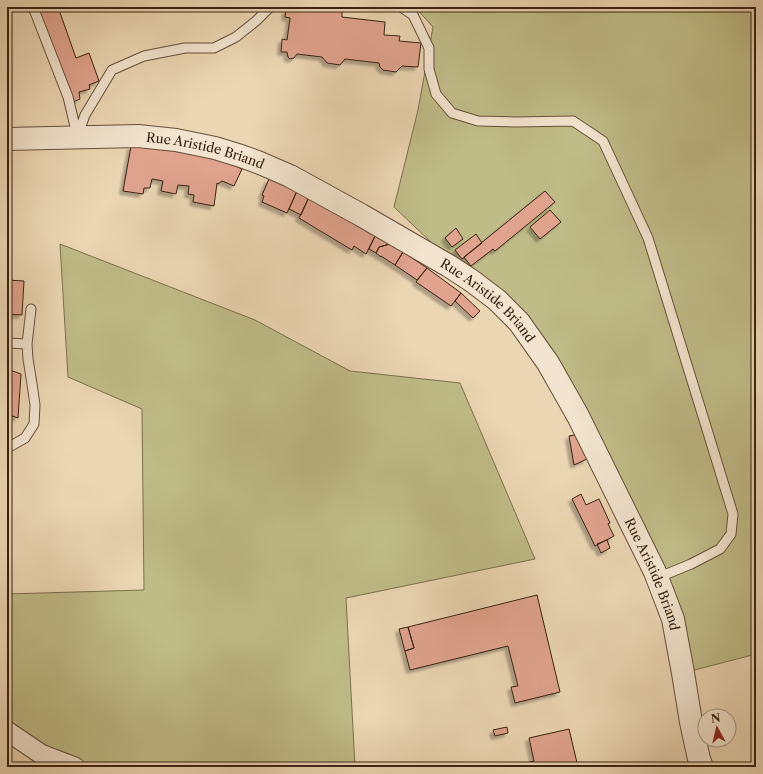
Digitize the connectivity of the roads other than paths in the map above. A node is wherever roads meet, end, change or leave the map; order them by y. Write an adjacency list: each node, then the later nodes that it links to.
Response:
1 (33, 7): 4 (lane)
2 (270, 7): 4 (lane)
3 (401, 7): 10 (lane)
4 (77, 137): 5 (street, Rue Aristide Briand); 10 (street, Rue Aristide Briand)
5 (7, 139)
6 (31, 309): 8 (lane)
7 (7, 343): 8 (lane)
8 (27, 344): 9 (lane)
9 (7, 447)
10 (657, 578): 13 (street, Rue Aristide Briand)
11 (7, 731): 12 (street)
12 (75, 767)
13 (702, 767)

